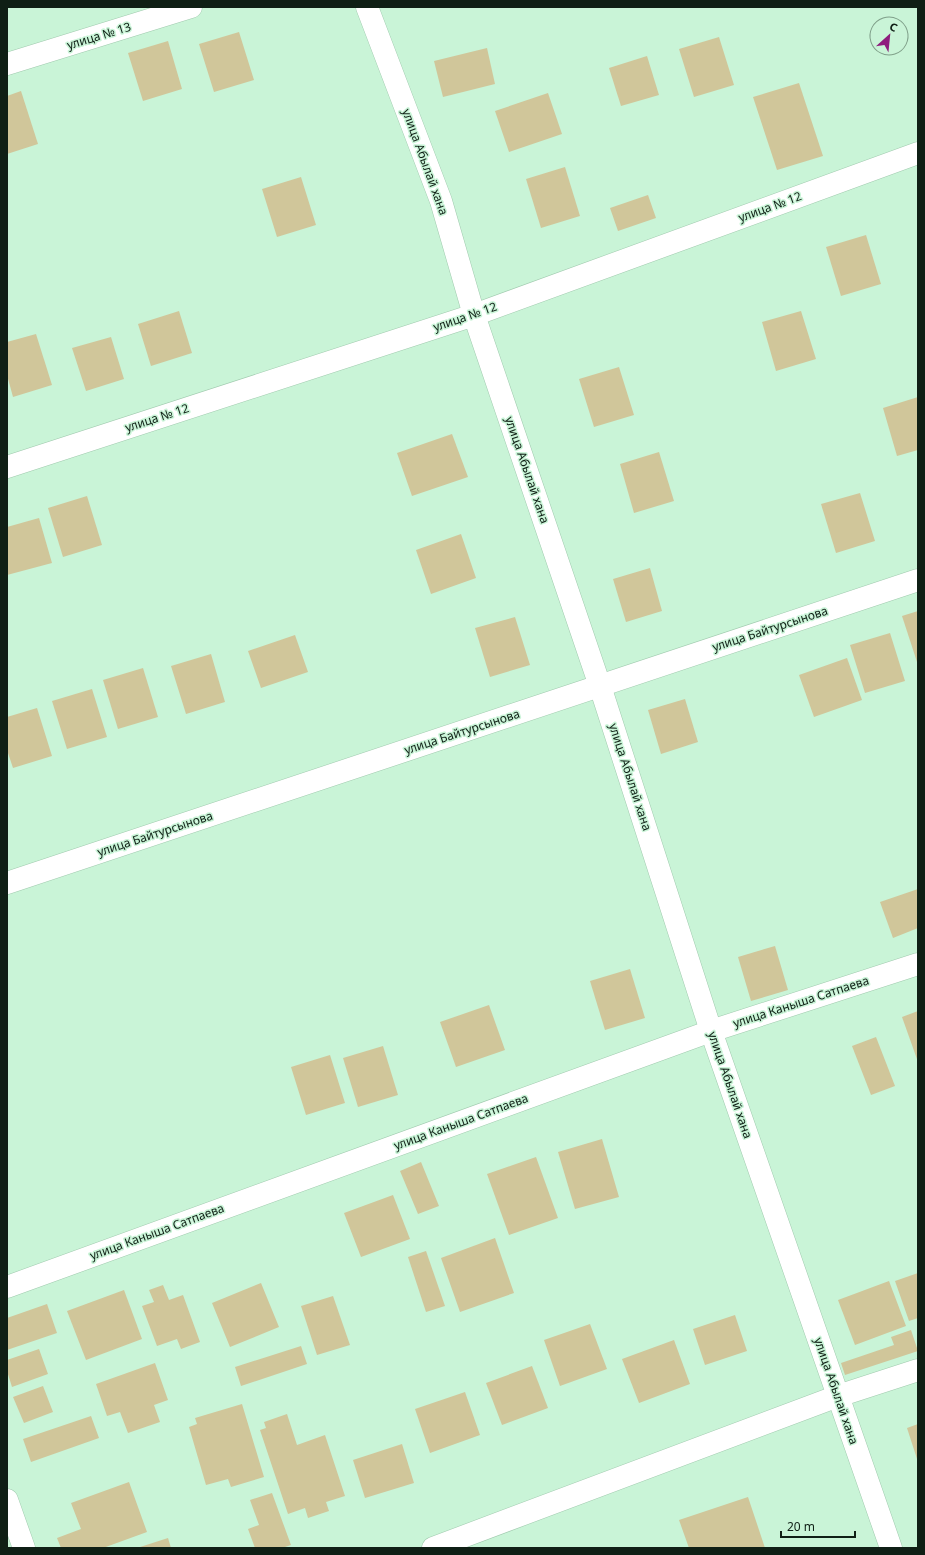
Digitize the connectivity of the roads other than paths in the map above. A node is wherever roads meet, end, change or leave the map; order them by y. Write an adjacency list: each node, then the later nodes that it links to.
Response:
1 (191, 7): 3 (street, улица № 13)
2 (367, 7): 5 (street, улица Абылай хана)
3 (7, 64)
4 (918, 153): 5 (street, улица № 12)
5 (474, 315): 6 (street, улица № 12); 8 (street, улица Абылай хана)
6 (7, 467)
7 (918, 580): 8 (street, улица Байтурсынова)
8 (600, 686): 9 (street, улица Байтурсынова); 11 (street, улица Абылай хана)
9 (7, 883)
10 (918, 964): 11 (street, улица Каныша Сатпаева)
11 (711, 1031): 12 (street, улица Каныша Сатпаева); 14 (street, улица Абылай хана)
12 (7, 1287)
13 (918, 1370): 14 (street)
14 (838, 1396): 17 (street); 18 (street, улица Абылай хана)
15 (7, 1500): 16 (street)
16 (24, 1548)
17 (433, 1548)
18 (891, 1548)

